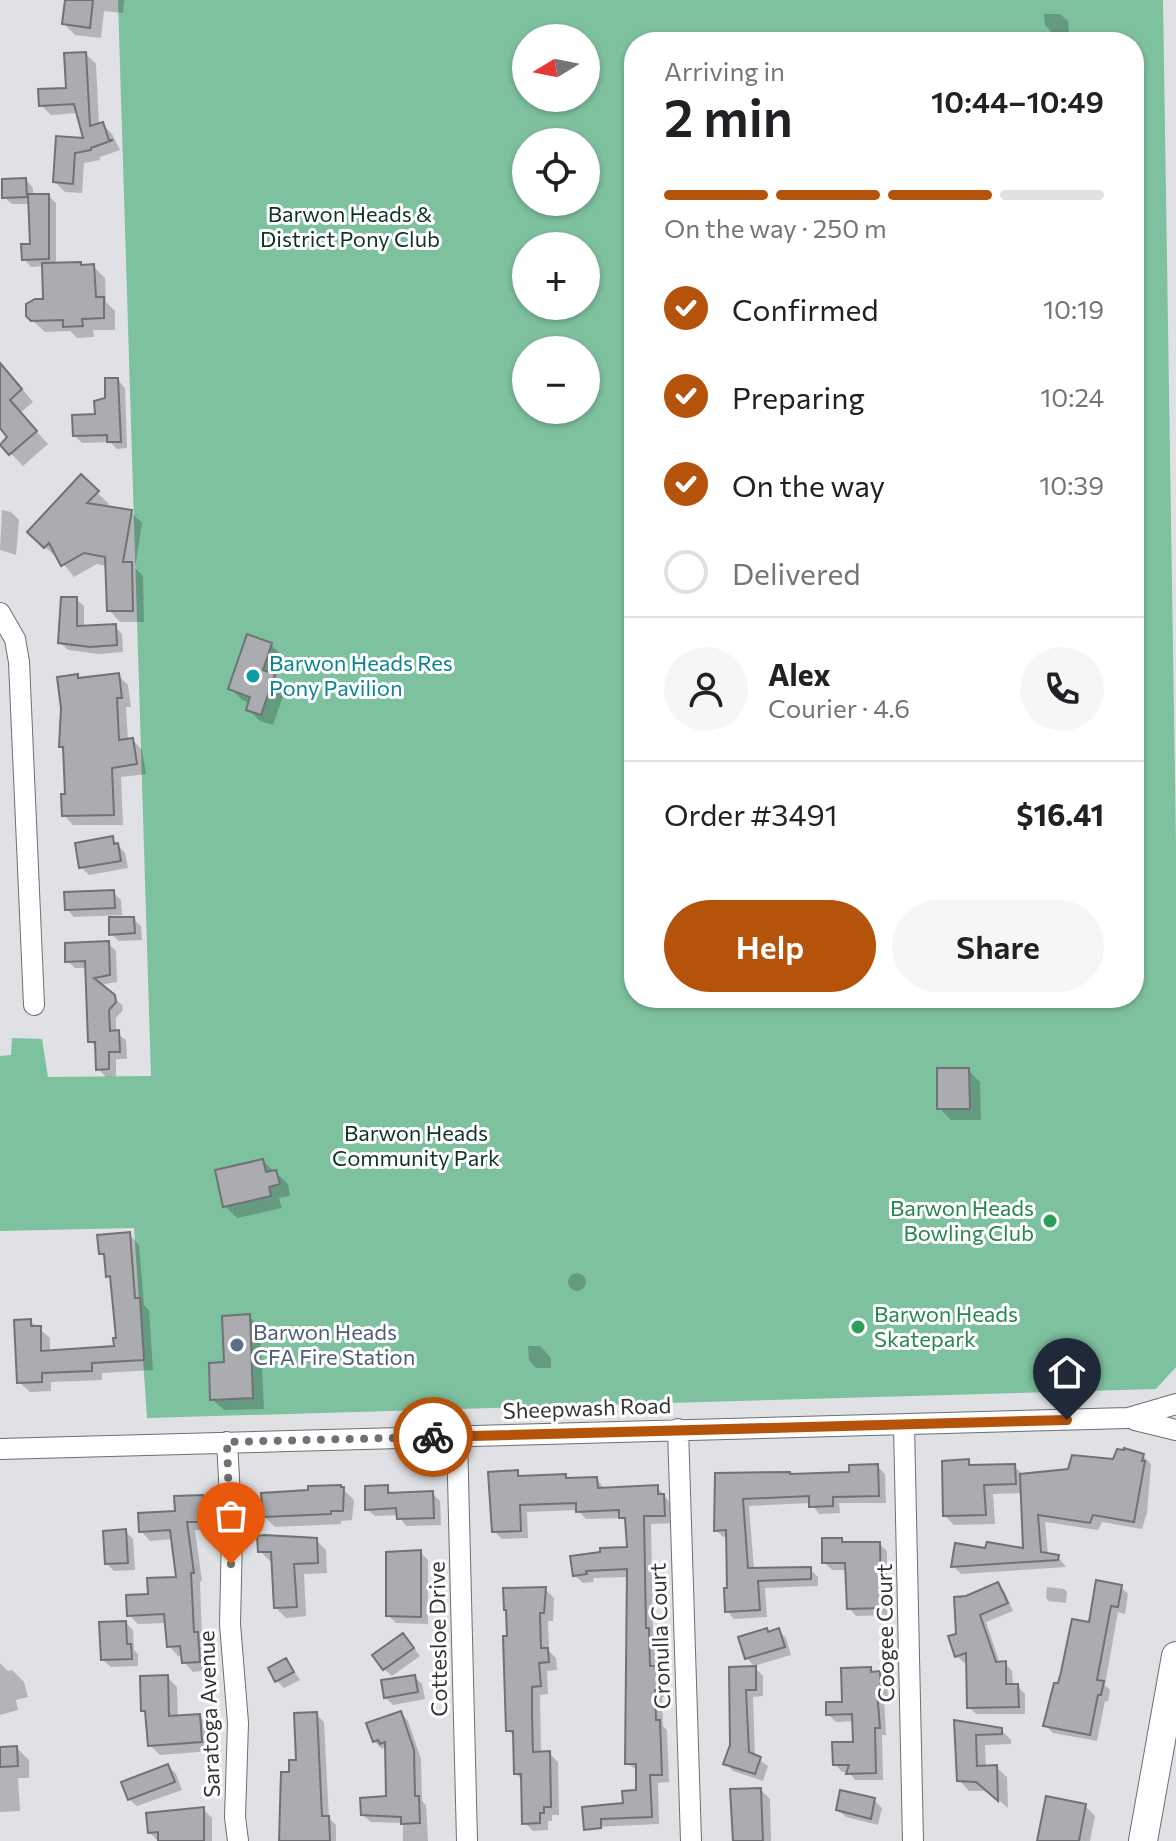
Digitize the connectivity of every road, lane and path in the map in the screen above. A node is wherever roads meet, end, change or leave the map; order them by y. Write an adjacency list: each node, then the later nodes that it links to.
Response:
1 (0, 613): 2 (street)
2 (34, 1005)
3 (1176, 1404): 4 (street, Sheepwash Road)
4 (1128, 1418): 5 (street, Sheepwash Road); 7 (street, Sheepwash Road)
5 (904, 1425): 6 (street, Sheepwash Road); 15 (street, Coogee Court)
6 (678, 1429): 8 (street, Sheepwash Road); 14 (street, Cronulla Court)
7 (1176, 1430)
8 (457, 1437): 9 (street, Sheepwash Road); 13 (street, Cottesloe Drive)
9 (227, 1442): 10 (street, Sheepwash Road); 12 (street, Saratoga Avenue)
10 (0, 1449)
11 (1176, 1656): 16 (main road)
12 (238, 1841)
13 (467, 1841)
14 (691, 1841)
15 (913, 1841)
16 (1143, 1841)

